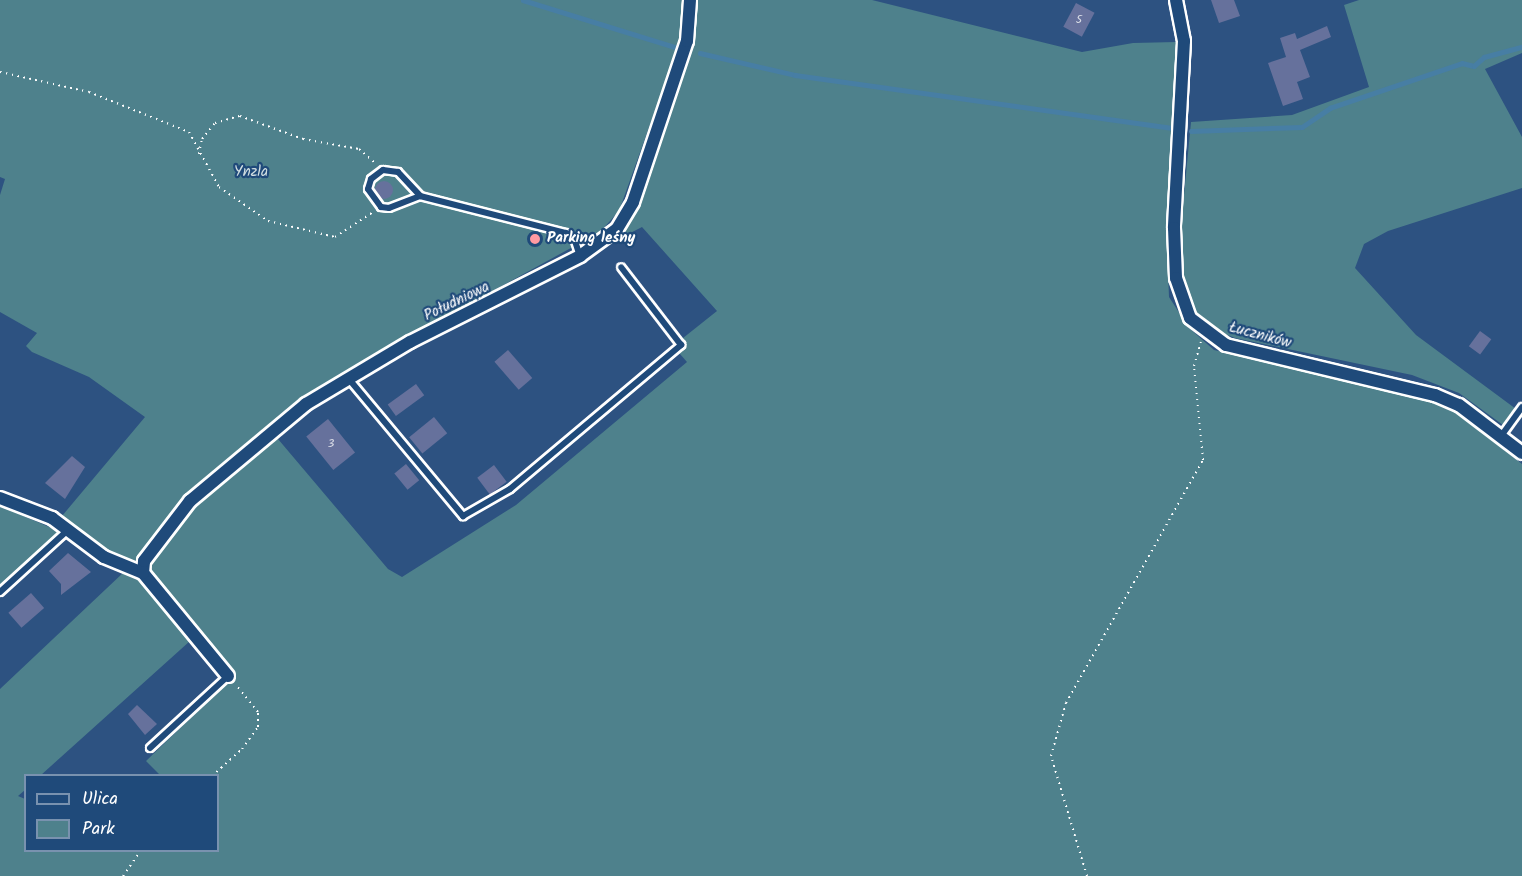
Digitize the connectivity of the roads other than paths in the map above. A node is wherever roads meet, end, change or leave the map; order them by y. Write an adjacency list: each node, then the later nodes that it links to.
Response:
1 (690, 0): 4 (street, Południowa)
2 (1176, 0): 8 (street, Łuczników)
3 (420, 196): 3 (lane); 4 (lane)
4 (580, 256): 6 (street, Południowa)
5 (621, 267): 6 (lane)
6 (347, 378): 12 (street, Południowa)
7 (1522, 407): 8 (lane)
8 (1501, 436): 9 (street, Łuczników)
9 (1522, 453)
10 (0, 498): 11 (street)
11 (68, 530): 12 (street); 13 (lane)
12 (143, 573): 14 (street)
13 (0, 592)
14 (228, 676): 15 (lane)
15 (150, 748)

